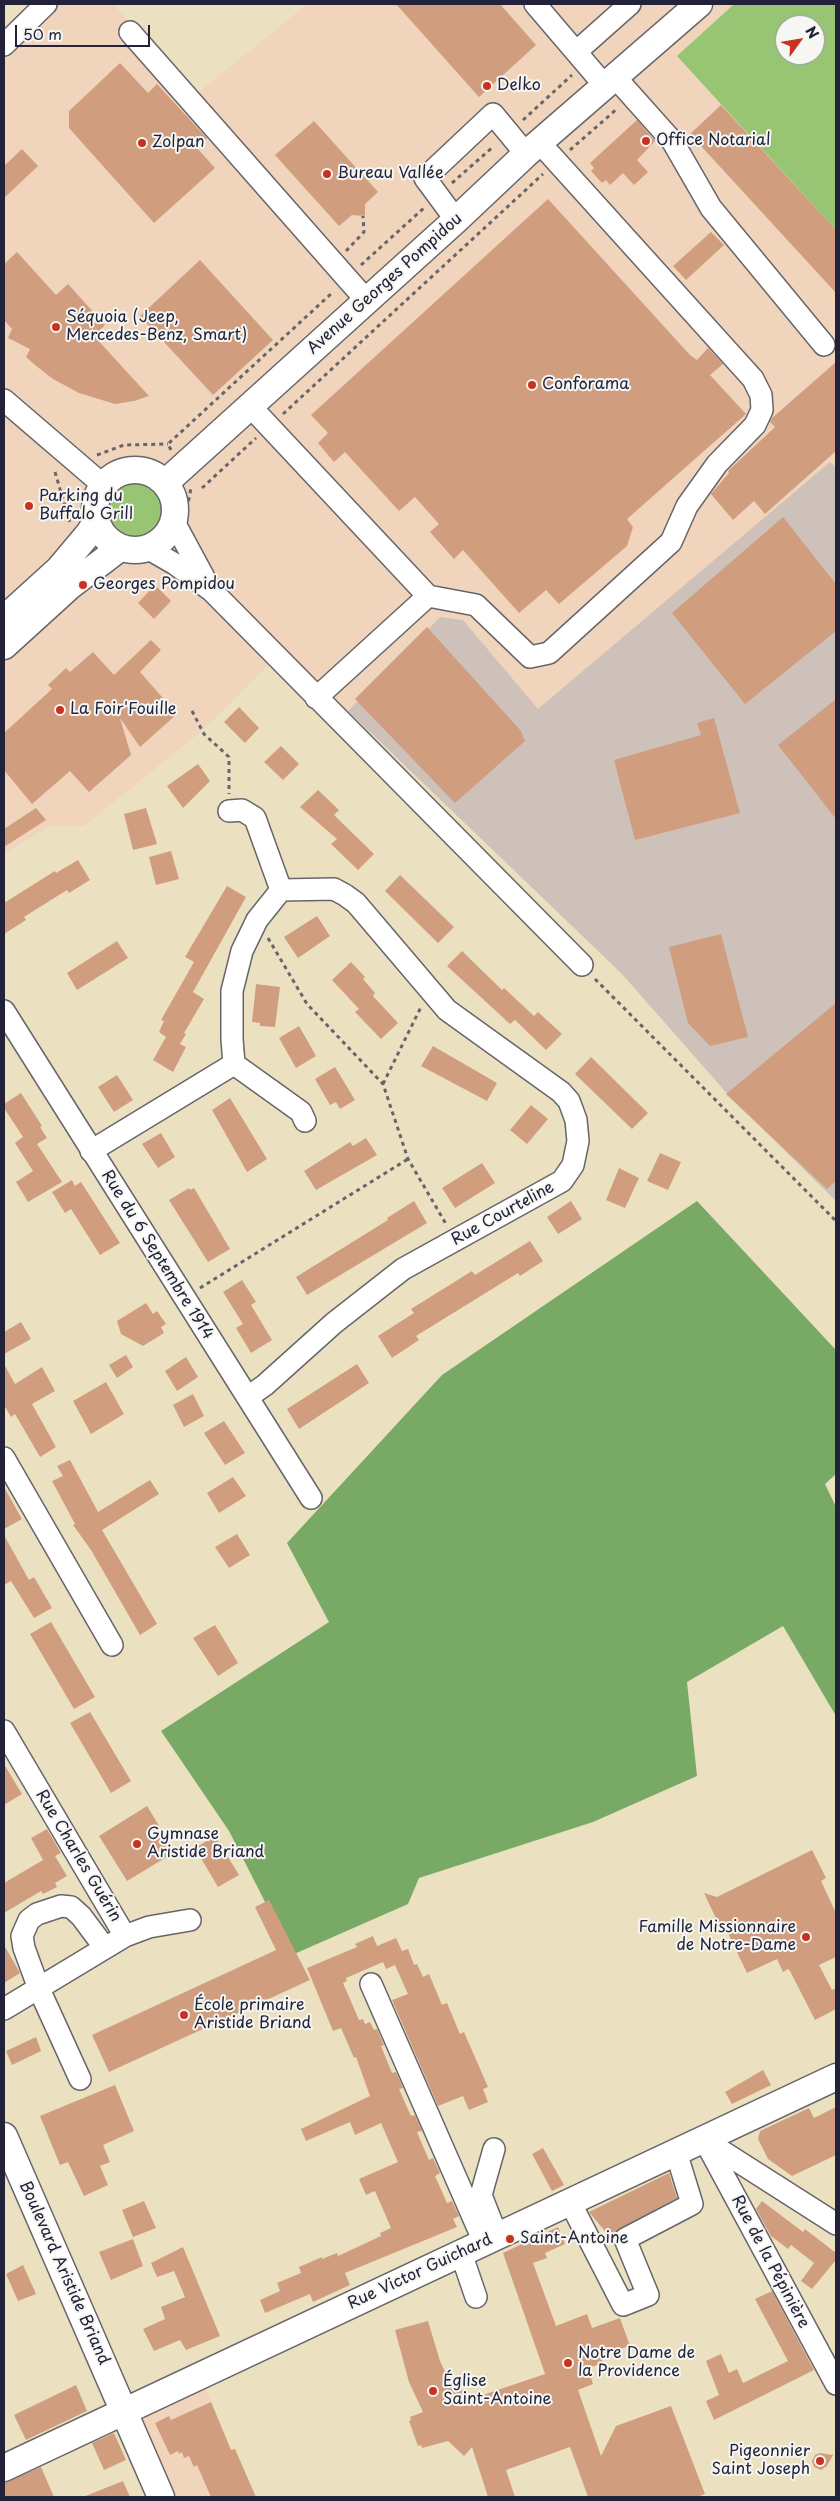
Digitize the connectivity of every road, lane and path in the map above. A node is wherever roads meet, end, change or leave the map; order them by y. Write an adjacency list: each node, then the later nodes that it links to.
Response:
1 (46, 4): 6 (street)
2 (535, 4): 7 (street)
3 (630, 4): 7 (street)
4 (698, 4): 9 (main road, Avenue Georges Pompidou)
5 (130, 32): 16 (street)
6 (4, 46)
7 (576, 52): 9 (street)
8 (574, 73): 10 (path)
9 (617, 86): 11 (main road, Avenue Georges Pompidou); 12 (path); 18 (street)
10 (509, 132): 11 (street); 13 (path); 13 (street)
11 (532, 148): 12 (street); 15 (main road, Avenue Georges Pompidou)
12 (556, 162): 21 (path); 35 (street)
13 (437, 196): 15 (street); 16 (path)
14 (363, 216): 16 (path)
15 (456, 220): 17 (main road, Avenue Georges Pompidou)
16 (340, 271): 17 (street); 22 (path)
17 (368, 301): 20 (main road, Avenue Georges Pompidou)
18 (824, 345)
19 (4, 400): 27 (street)
20 (250, 406): 21 (street); 26 (main road, Avenue Georges Pompidou)
21 (269, 426): 28 (path); 35 (street)
22 (168, 444): 23 (path); 24 (path)
23 (174, 456)
24 (93, 459)
25 (50, 468): 31 (path)
26 (165, 483): 27 (main road); 30 (main road)
27 (103, 485): 29 (main road)
28 (202, 488)
29 (97, 519): 32 (main road); 36 (main road)
30 (174, 522): 33 (main road); 34 (street)
31 (72, 529)
32 (120, 548): 33 (main road); 37 (main road)
33 (147, 548): 34 (street)
34 (212, 591): 38 (street)
35 (428, 596): 38 (street)
36 (5, 617)
37 (4, 646)
38 (316, 698): 43 (street)
39 (192, 711): 40 (path)
40 (229, 811): 41 (street)
41 (281, 890): 42 (street); 44 (street, Rue Courteline)
42 (257, 920): 46 (street); 47 (path)
43 (582, 965): 51 (path)
44 (429, 990): 47 (path); 52 (street, Rue Courteline)
45 (4, 1011): 49 (street, Rue du 6 Septembre 1914)
46 (234, 1064): 48 (street); 49 (street)
47 (383, 1084): 50 (path)
48 (305, 1121)
49 (91, 1151): 53 (street, Rue du 6 Septembre 1914)
50 (408, 1160): 52 (path); 53 (path)
51 (836, 1221)
52 (455, 1240): 54 (street, Rue Courteline)
53 (184, 1298): 54 (street, Rue du 6 Septembre 1914)
54 (248, 1397): 56 (street, Rue du 6 Septembre 1914)
55 (4, 1458): 57 (street)
56 (311, 1498)
57 (112, 1644)
58 (4, 1731): 60 (street, Rue Charles Guérin)
59 (190, 1920): 60 (street)
60 (125, 1936): 61 (street, Rue Charles Guérin)
61 (105, 1948): 63 (street, Rue Charles Guérin); 63 (street)
62 (372, 1984): 74 (street)
63 (39, 1989): 64 (street, Rue Charles Guérin); 66 (street)
64 (4, 2010)
65 (836, 2077): 68 (main road, Rue Victor Guichard)
66 (80, 2079)
67 (4, 2136): 78 (main road, Boulevard Aristide Briand)
68 (704, 2139): 70 (main road, Rue Victor Guichard); 72 (street); 77 (street, Rue de la Pépinière)
69 (494, 2149): 74 (street)
70 (676, 2152): 71 (main road, Rue Victor Guichard); 73 (street)
71 (570, 2202): 74 (main road, Rue Victor Guichard); 75 (street)
72 (836, 2224)
73 (626, 2239): 75 (street); 75 (street)
74 (481, 2244): 76 (street); 78 (main road, Rue Victor Guichard)
75 (597, 2252)
76 (476, 2297)
77 (836, 2384)
78 (124, 2411): 79 (main road, Rue Victor Guichard); 80 (main road, Boulevard Aristide Briand)
79 (5, 2463)
80 (161, 2497)

